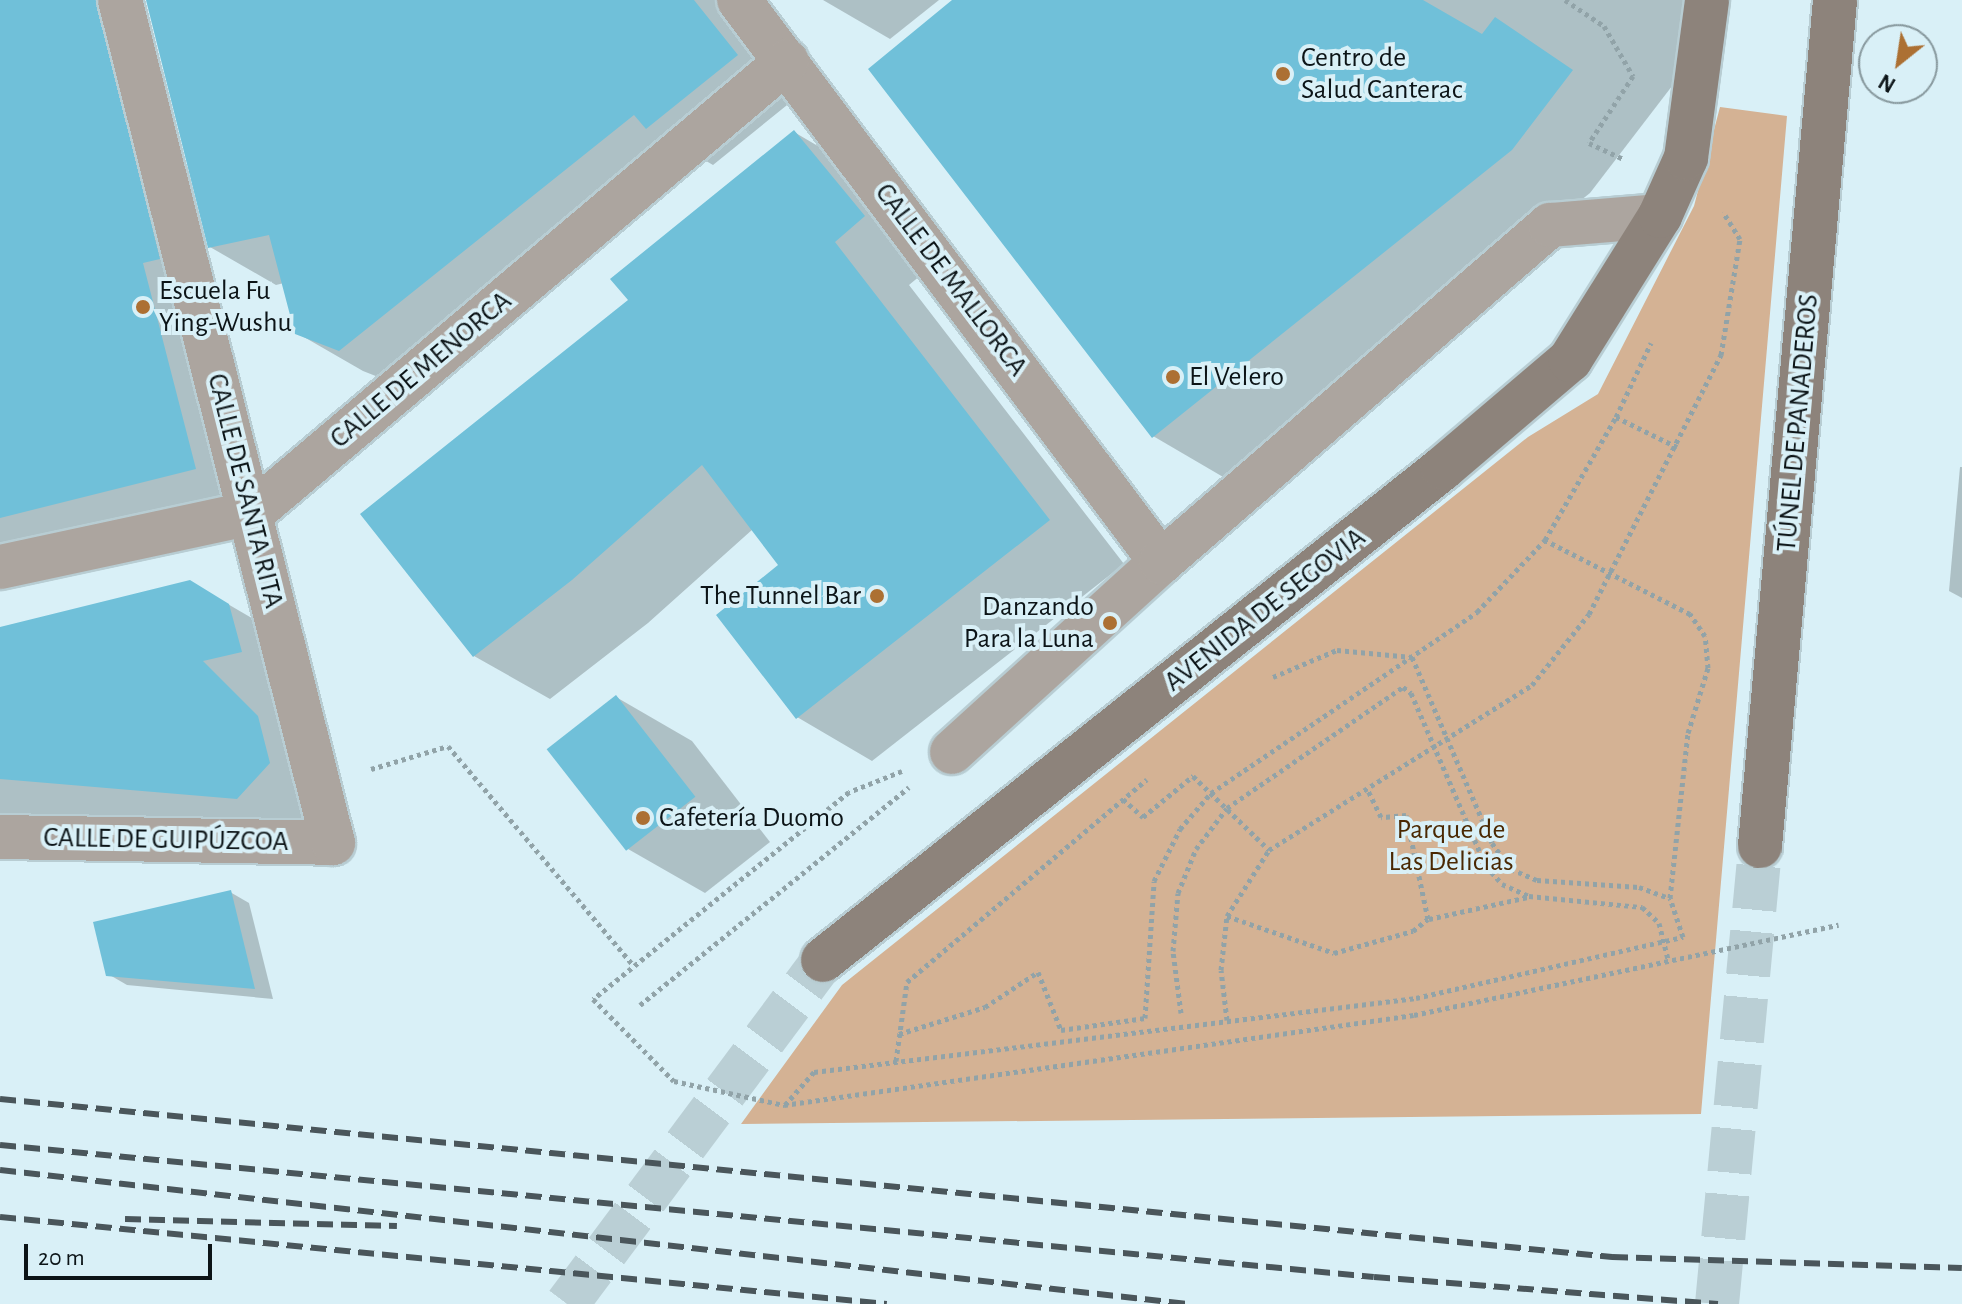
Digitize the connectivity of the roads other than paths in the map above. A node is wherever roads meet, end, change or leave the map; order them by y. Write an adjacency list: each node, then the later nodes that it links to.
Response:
1 (120, 0): 7 (street, CALLE DE SANTA RITA)
2 (739, 0): 5 (street, CALLE DE MALLORCA)
3 (1707, 0): 6 (main road, AVENIDA DE SEGOVIA)
4 (1835, 0): 13 (main road, TÚNEL DE PANADEROS)
5 (787, 61): 7 (street, CALLE DE MENORCA); 8 (street, CALLE DE MALLORCA)
6 (1668, 199): 8 (street); 14 (main road, AVENIDA DE SEGOVIA)
7 (252, 513): 9 (street, CALLE DE MENORCA); 12 (street, CALLE DE SANTA RITA)
8 (1161, 562): 10 (street)
9 (0, 567)
10 (952, 752)
11 (0, 837): 12 (street, CALLE DE GUIPÚZCOA)
12 (333, 843)
13 (1760, 846)
14 (823, 960)

